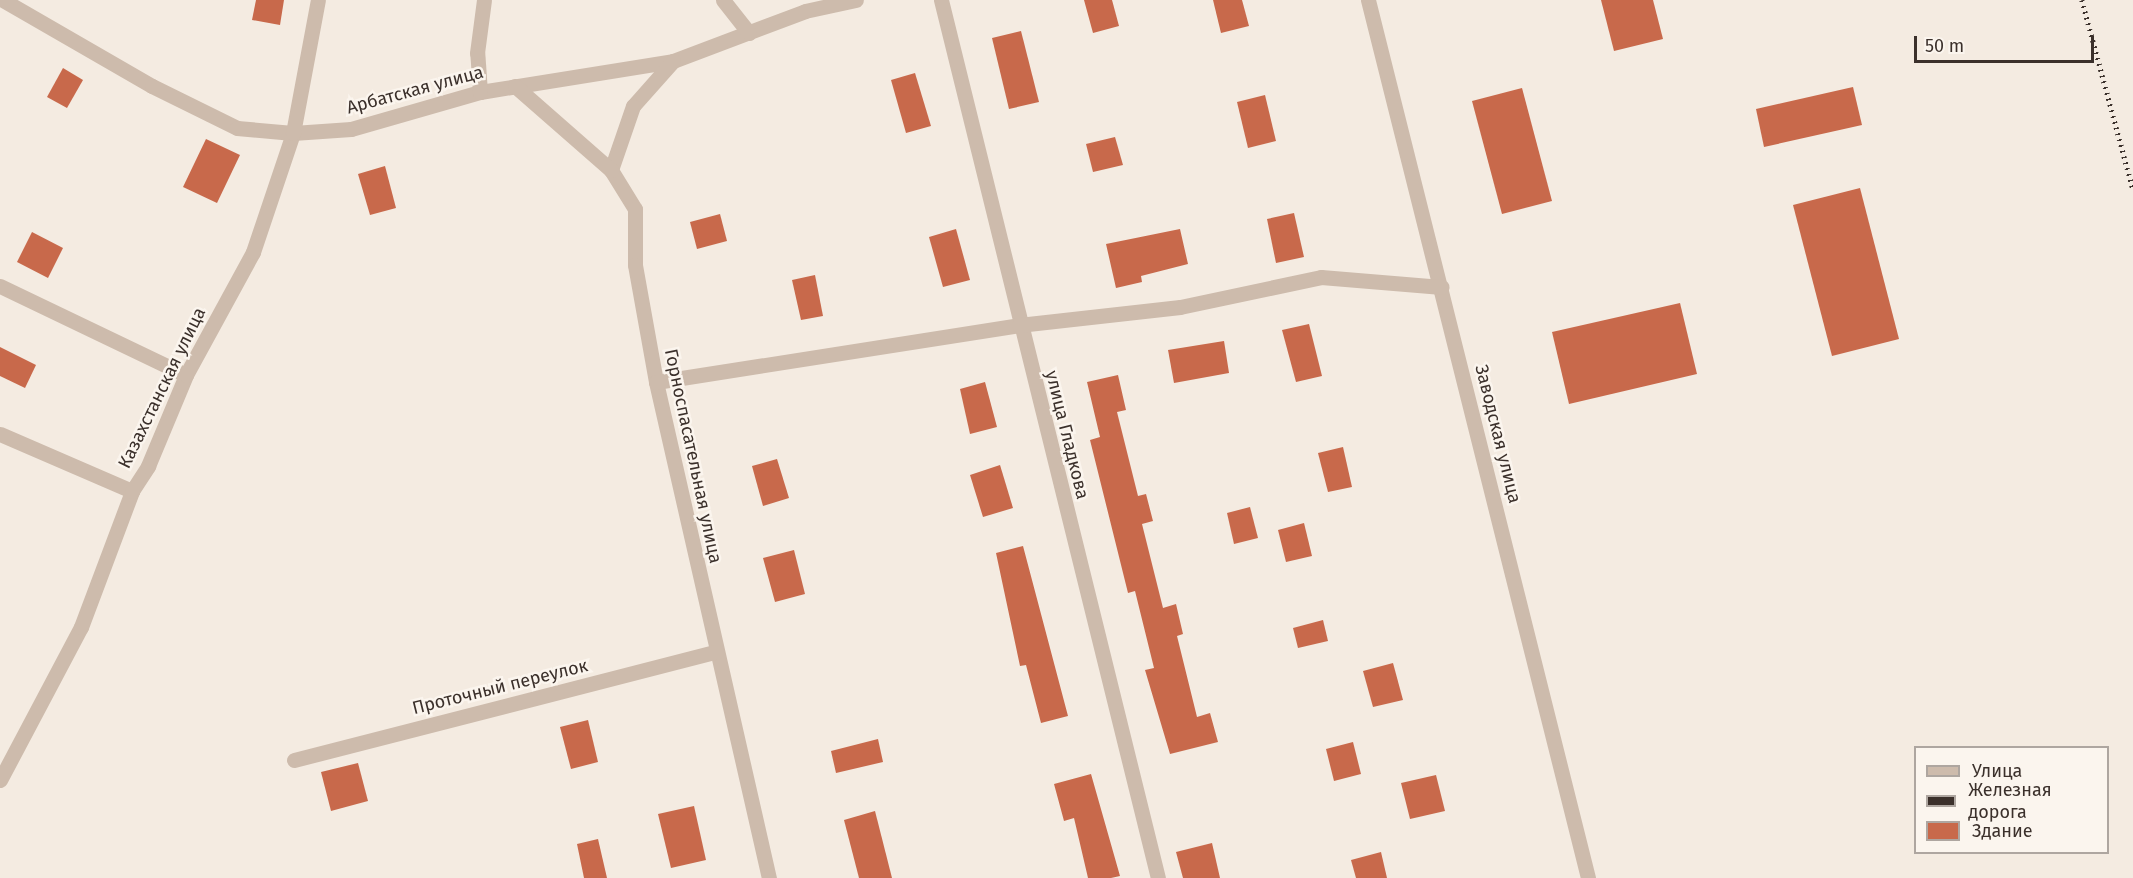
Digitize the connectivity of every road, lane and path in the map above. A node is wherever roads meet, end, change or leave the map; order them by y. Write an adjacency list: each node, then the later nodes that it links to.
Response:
1 (318, 0): 12 (street, Казахстанская улица)
2 (484, 0): 11 (street)
3 (723, 0): 8 (street)
4 (856, 0): 8 (street, Арбатская улица)
5 (941, 0): 16 (street, улица Гладкова)
6 (1368, 0): 15 (street, Заводская улица)
7 (10, 1): 12 (street, Арбатская улица)
8 (749, 33): 9 (street, Арбатская улица)
9 (673, 61): 10 (street, Арбатская улица); 13 (street)
10 (515, 86): 11 (street, Арбатская улица); 13 (street, Горноспасательная улица)
11 (480, 92): 12 (street, Арбатская улица)
12 (293, 133): 17 (street, Казахстанская улица)
13 (611, 170): 18 (street, Горноспасательная улица)
14 (0, 285): 17 (street)
15 (1442, 286): 16 (street); 27 (street, Заводская улица)
16 (1019, 325): 18 (street); 26 (street, улица Гладкова)
17 (186, 375): 20 (street, Казахстанская улица)
18 (657, 382): 21 (street, Горноспасательная улица)
19 (0, 434): 20 (street)
20 (132, 491): 22 (street, Казахстанская улица)
21 (716, 652): 23 (street, Проточный переулок); 25 (street, Горноспасательная улица)
22 (5, 753): 24 (street, Казахстанская улица)
23 (294, 760)
24 (0, 780)
25 (769, 878)
26 (1158, 878)
27 (1588, 878)

